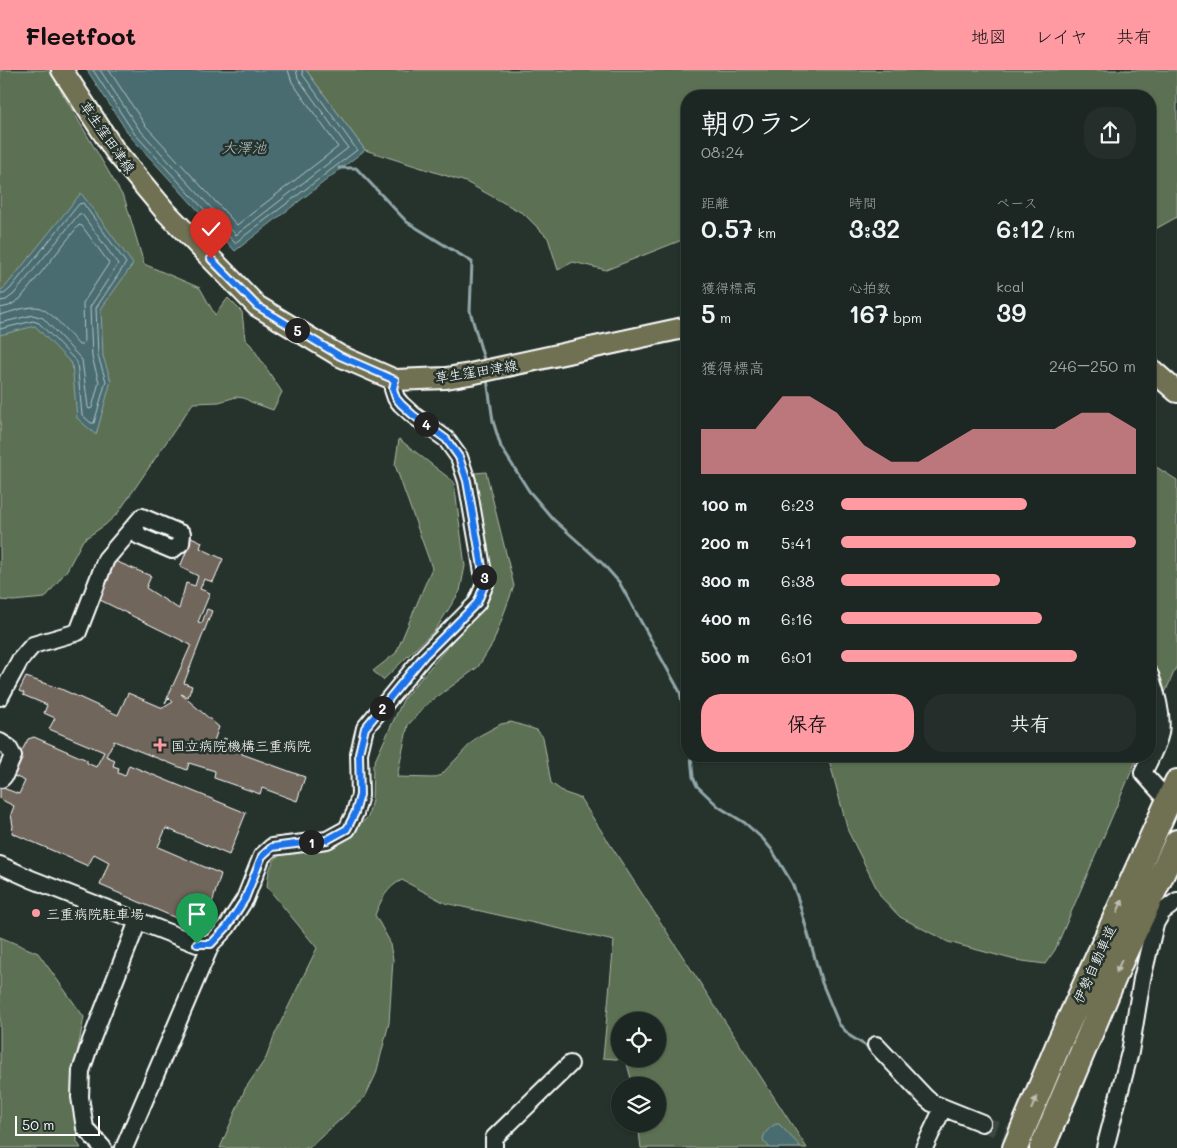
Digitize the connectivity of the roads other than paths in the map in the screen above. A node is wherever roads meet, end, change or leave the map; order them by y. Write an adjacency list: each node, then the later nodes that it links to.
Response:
1 (62, 70): 4 (main road, 草生窪田津線)
2 (681, 329): 4 (main road, 草生窪田津線)
3 (1156, 373): 5 (main road)
4 (395, 380): 18 (street)
5 (1177, 392)
6 (134, 526): 8 (street)
7 (1156, 693): 10 (street)
8 (0, 697)
9 (0, 742): 12 (street)
10 (1156, 744)
11 (1148, 762): 13 (street)
12 (0, 780)
13 (1169, 787): 27 (highway, 伊勢自動車道, one-way to 13)
14 (1177, 842): 28 (highway, 伊勢自動車道, one-way to 28)
15 (0, 865): 17 (street)
16 (1177, 901): 29 (street)
17 (138, 921): 18 (street); 23 (street)
18 (211, 944): 24 (street)
19 (876, 1046): 21 (street)
20 (570, 1064): 25 (street)
21 (943, 1108): 22 (street); 26 (street)
22 (982, 1123)
23 (102, 1148)
24 (124, 1148)
25 (494, 1148)
26 (924, 1148)
27 (1016, 1148)
28 (1042, 1148)
29 (1105, 1148)

